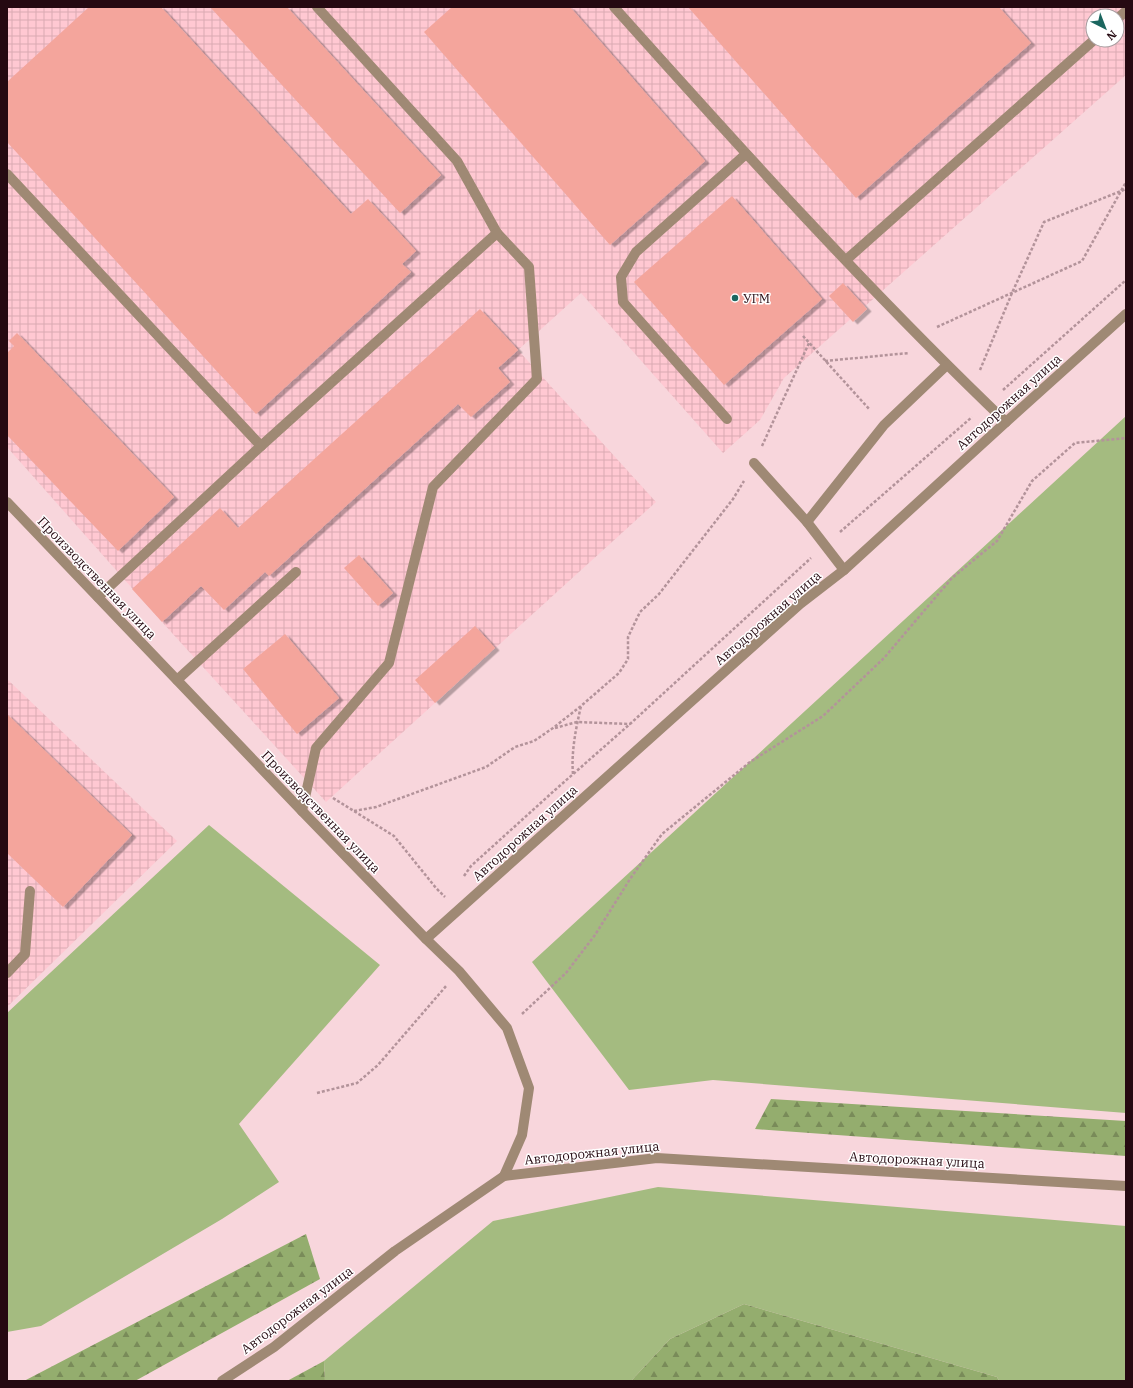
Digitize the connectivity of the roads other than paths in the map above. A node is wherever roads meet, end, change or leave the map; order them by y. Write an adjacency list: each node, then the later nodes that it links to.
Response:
1 (317, 7): 8 (street)
2 (614, 7): 6 (street)
3 (1124, 7): 4 (street)
4 (1126, 10)
5 (1085, 48): 9 (street)
6 (746, 154): 9 (street); 12 (street)
7 (7, 174): 14 (street)
8 (497, 234): 14 (street); 22 (street)
9 (846, 260): 11 (street)
10 (1126, 314): 13 (street, Автодорожная улица)
11 (947, 365): 13 (street); 17 (street)
12 (727, 419)
13 (1006, 422): 18 (street, Автодорожная улица)
14 (261, 446): 20 (street)
15 (754, 464): 17 (street)
16 (7, 502): 20 (street, Производственная улица)
17 (808, 522): 18 (street)
18 (844, 570): 24 (street, Автодорожная улица)
19 (296, 572): 21 (street)
20 (98, 597): 21 (street, Производственная улица)
21 (178, 680): 22 (street, Производственная улица)
22 (302, 811): 24 (street, Производственная улица)
23 (30, 891): 25 (street)
24 (426, 939): 26 (street, Производственная улица)
25 (7, 973)
26 (504, 1176): 27 (street, Автодорожная улица); 28 (street, Автодорожная улица)
27 (1126, 1186)
28 (222, 1381)

